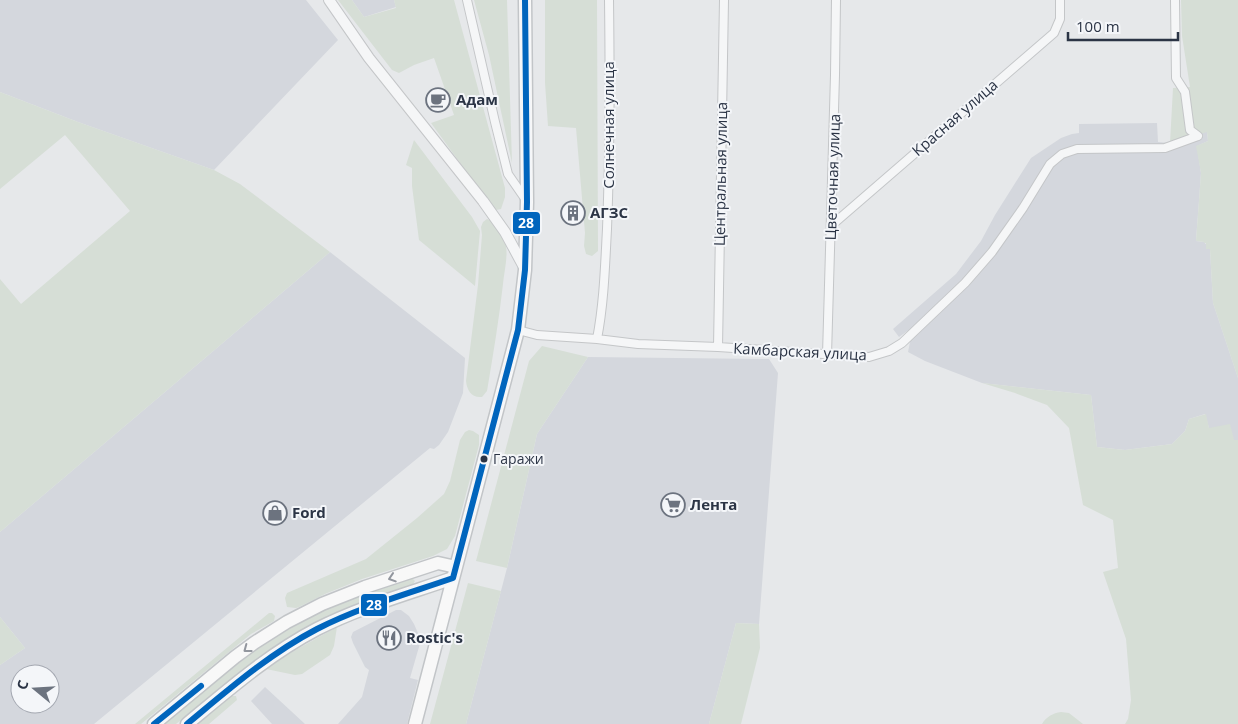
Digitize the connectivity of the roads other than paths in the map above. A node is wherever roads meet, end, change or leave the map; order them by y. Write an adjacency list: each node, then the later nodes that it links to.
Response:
1 (329, 0): 11 (street)
2 (466, 0): 9 (street)
3 (525, 0): 9 (main road)
4 (609, 0): 13 (street, Солнечная улица)
5 (724, 0): 14 (street, Центральная улица)
6 (836, 0): 10 (street, Цветочная улица)
7 (1060, 0): 10 (street, Красная улица)
8 (1175, 0): 15 (street, Камбарская улица)
9 (527, 202): 11 (main road)
10 (832, 226): 15 (street, Цветочная улица)
11 (525, 270): 12 (main road)
12 (518, 330): 13 (street, Камбарская улица); 16 (main road)
13 (597, 339): 14 (street, Камбарская улица)
14 (718, 347): 15 (street, Камбарская улица)
15 (827, 354)
16 (464, 535): 17 (main road); 18 (main road)
17 (438, 563): 18 (main road); 19 (main road, one-way to 19)
18 (454, 573): 20 (main road); 21 (main road)
19 (154, 724)
20 (187, 724)
21 (415, 724)

